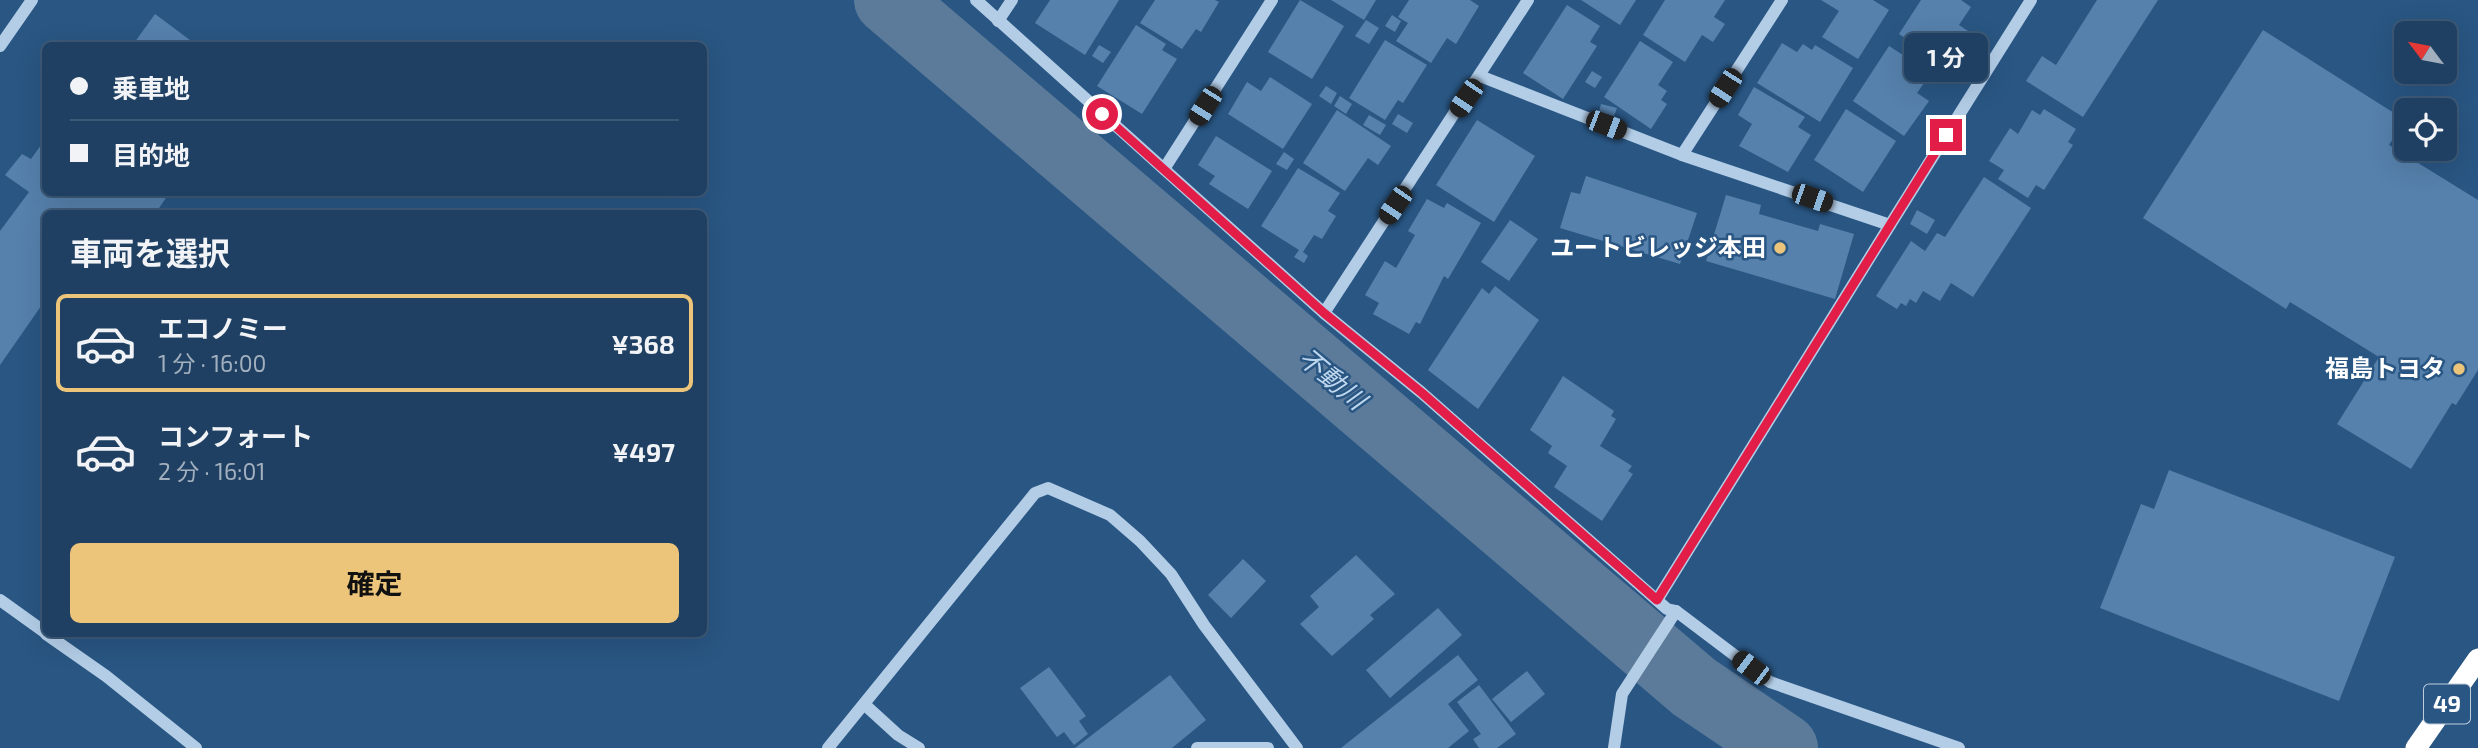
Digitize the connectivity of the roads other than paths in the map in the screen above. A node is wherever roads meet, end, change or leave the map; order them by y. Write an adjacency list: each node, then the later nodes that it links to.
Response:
1 (32, 0): 9 (street)
2 (976, 0): 8 (street)
3 (1012, 0): 8 (street)
4 (1272, 0): 12 (street)
5 (1528, 0): 10 (street)
6 (1782, 0): 11 (street)
7 (2031, 0): 13 (street)
8 (998, 21): 12 (street)
9 (0, 46)
10 (1480, 76): 11 (street); 14 (street)
11 (1682, 155): 13 (street)
12 (1164, 169): 14 (street)
13 (1890, 225): 16 (street)
14 (1324, 313): 16 (street)
15 (0, 600): 18 (street)
16 (1657, 600): 17 (street)
17 (1676, 611): 22 (street); 29 (street)
18 (42, 630)
19 (52, 637): 23 (street)
20 (2478, 659): 30 (highway, 49)
21 (864, 704): 24 (street); 25 (street); 28 (street)
22 (1615, 747)
23 (196, 748)
24 (828, 748)
25 (919, 748)
26 (1197, 748): 27 (street)
27 (1268, 748)
28 (1297, 748)
29 (1959, 748)
30 (2416, 748)

